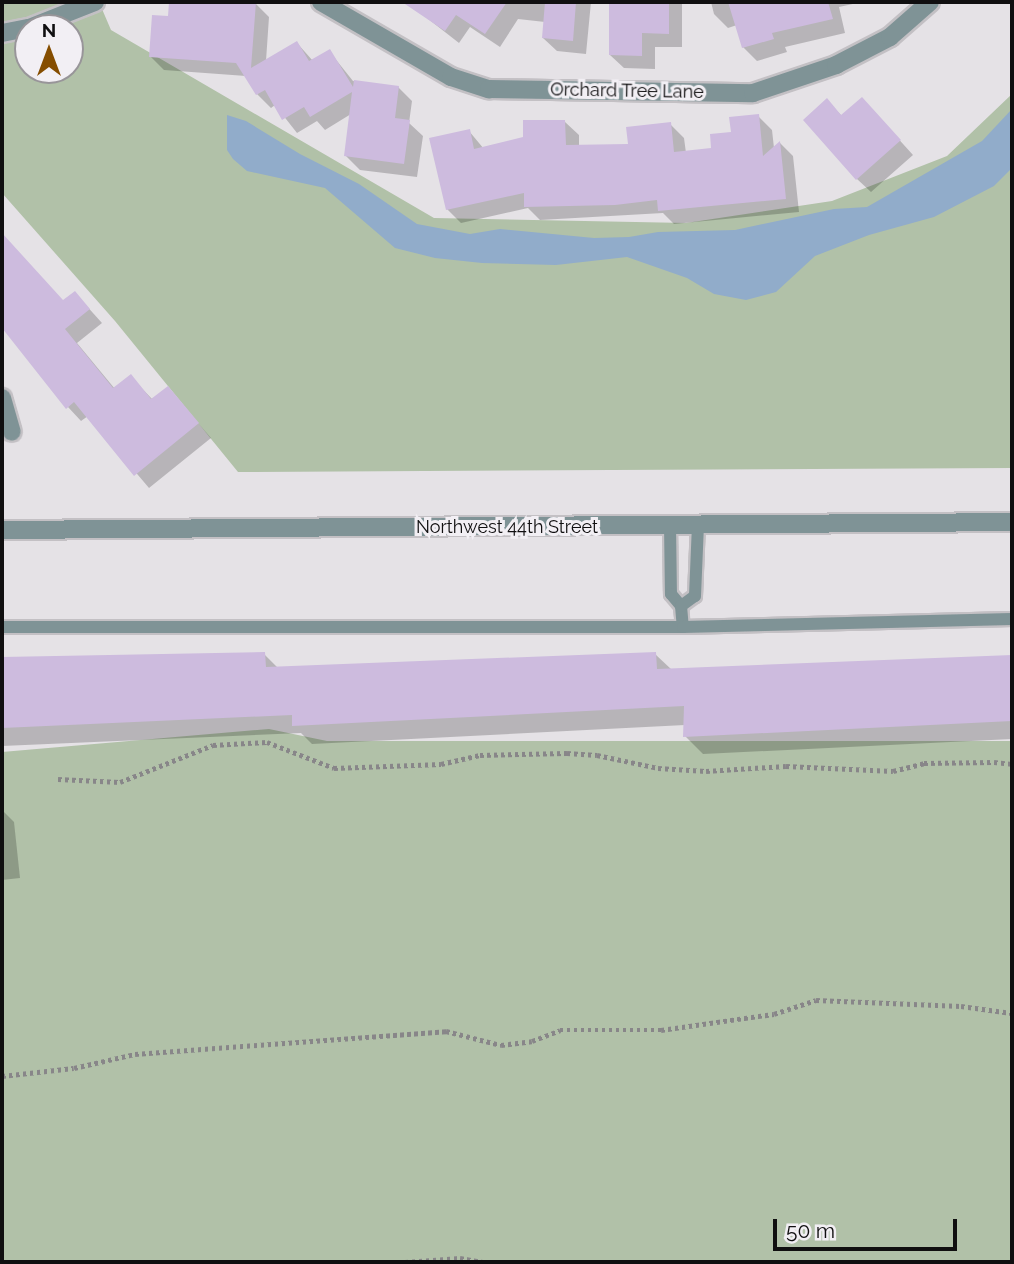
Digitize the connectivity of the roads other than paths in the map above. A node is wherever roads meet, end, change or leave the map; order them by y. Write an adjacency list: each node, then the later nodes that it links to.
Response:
1 (95, 2): 4 (street)
2 (321, 2): 3 (street, Orchard Tree Lane)
3 (930, 2)
4 (64, 14)
5 (2, 398): 6 (street)
6 (12, 432)
7 (1012, 522): 9 (street, Northwest 44th Street)
8 (670, 526): 9 (street, Northwest 44th Street); 10 (street, Northwest 44th Street); 11 (lane)
9 (698, 526): 11 (lane)
10 (2, 530)
11 (681, 606): 14 (lane)
12 (1012, 619): 14 (lane)
13 (2, 627): 14 (lane)
14 (682, 627)

